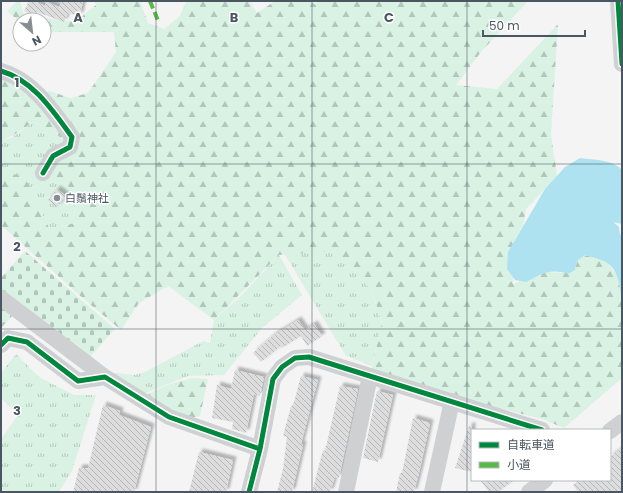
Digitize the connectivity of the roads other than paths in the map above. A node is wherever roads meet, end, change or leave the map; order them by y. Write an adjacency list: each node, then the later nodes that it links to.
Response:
1 (618, 1): 2 (street)
2 (622, 64)
3 (1, 71): 4 (street)
4 (43, 173)
5 (1, 298): 8 (street)
6 (1, 346): 8 (street)
7 (370, 376): 9 (street); 13 (street); 16 (street)
8 (105, 377): 13 (street)
9 (452, 401): 11 (street); 17 (street)
10 (622, 422): 12 (street)
11 (539, 429)
12 (611, 431)
13 (260, 449): 15 (street)
14 (544, 481): 18 (street)
15 (249, 492)
16 (346, 492)
17 (432, 492)
18 (529, 492)

